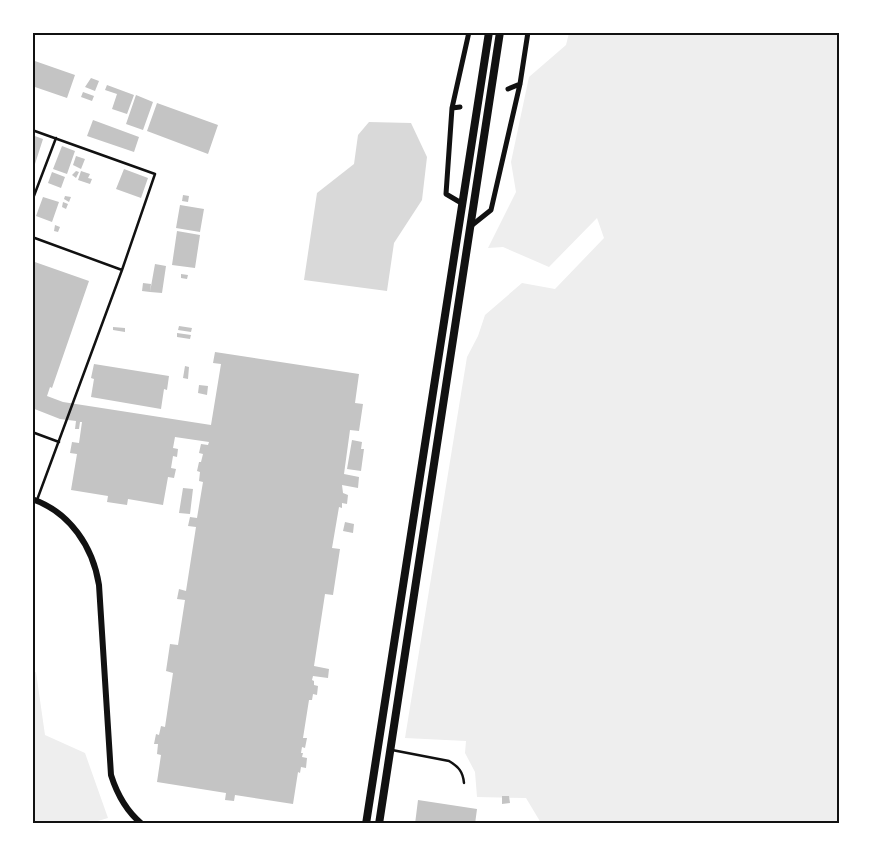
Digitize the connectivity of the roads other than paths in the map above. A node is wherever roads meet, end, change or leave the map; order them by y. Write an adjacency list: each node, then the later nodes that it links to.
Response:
1 (469, 32): 8 (street)
2 (489, 32): 12 (main road)
3 (500, 32): 13 (main road)
4 (528, 32): 5 (street)
5 (520, 84): 6 (street); 13 (street)
6 (508, 89)
7 (460, 107): 8 (street)
8 (452, 108): 12 (street)
9 (32, 130): 10 (lane)
10 (56, 138): 11 (lane); 15 (lane)
11 (32, 201)
12 (463, 204): 22 (main road)
13 (470, 227): 19 (main road)
14 (32, 237): 15 (lane)
15 (122, 270): 17 (lane)
16 (32, 432): 17 (lane)
17 (59, 442): 18 (lane)
18 (35, 500): 21 (street)
19 (391, 750): 20 (lane); 23 (main road)
20 (464, 783)
21 (142, 824)
22 (366, 824)
23 (379, 824)

